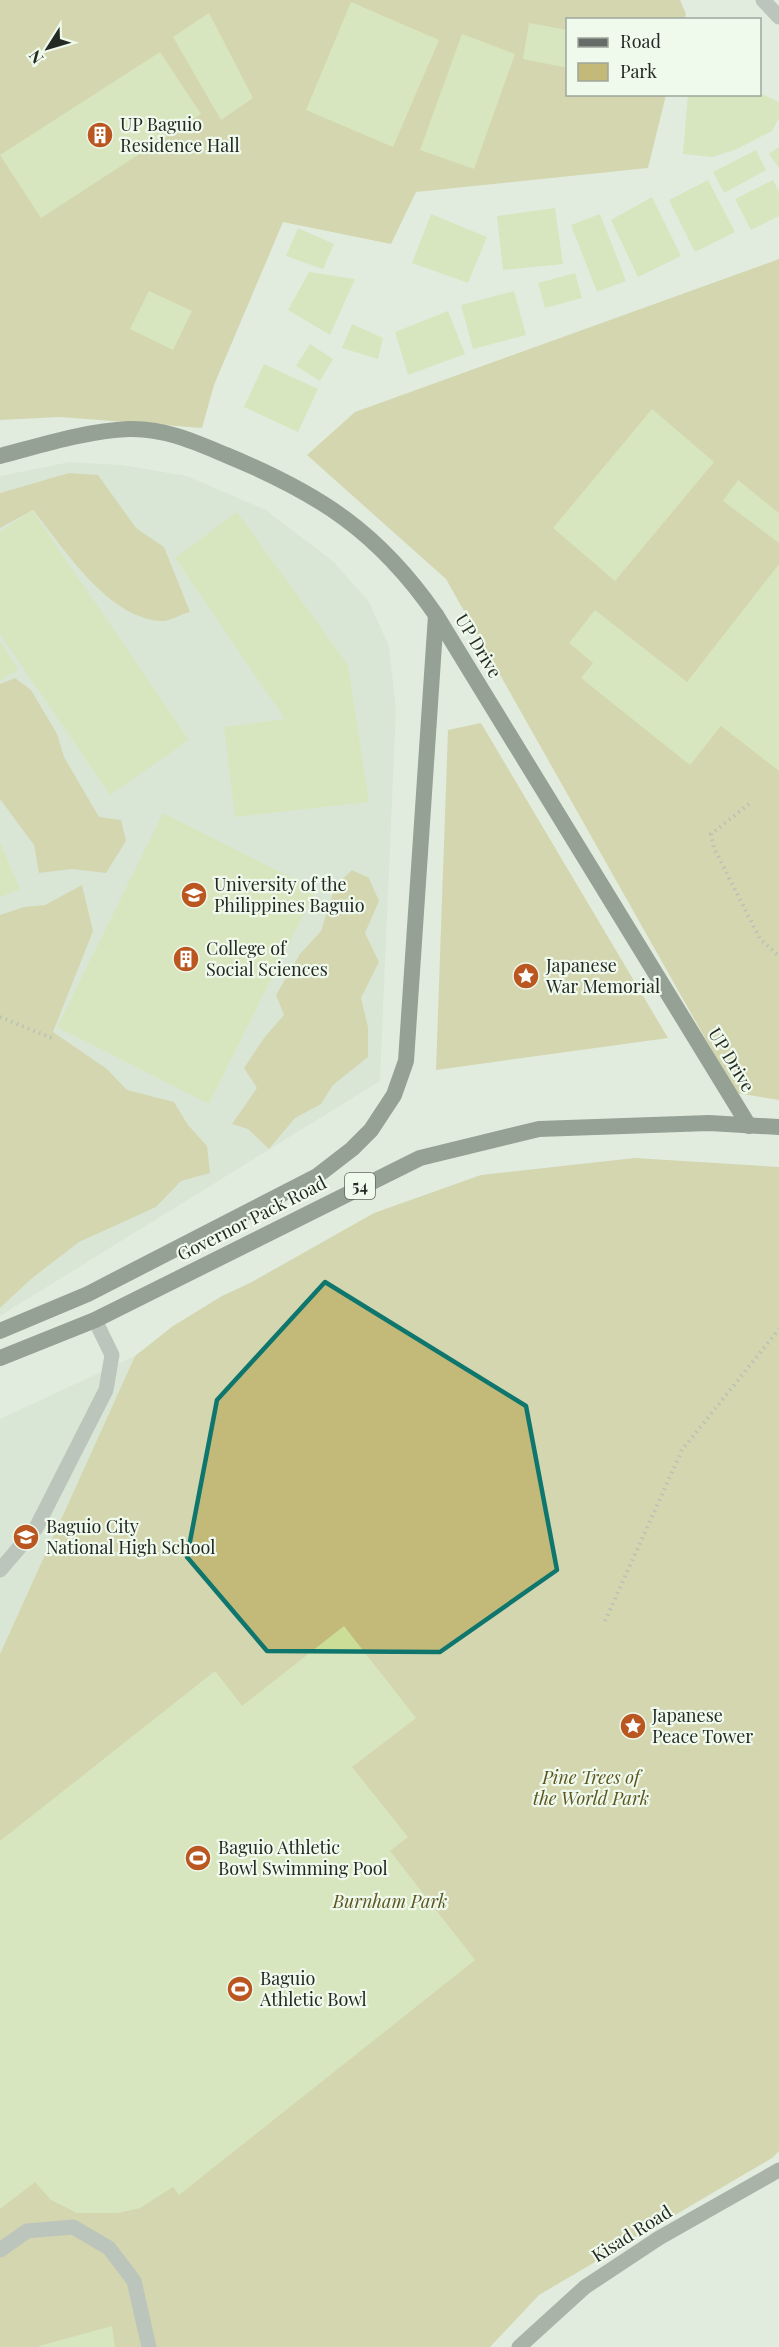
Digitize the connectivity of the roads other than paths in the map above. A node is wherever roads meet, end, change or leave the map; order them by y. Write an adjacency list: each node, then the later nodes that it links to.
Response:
1 (763, 0): 2 (street)
2 (779, 17)
3 (0, 456): 4 (highway, UP Drive)
4 (436, 615): 5 (highway, UP Drive); 8 (highway)
5 (748, 1126): 6 (highway, Governor Pack Road / 54); 7 (highway, Governor Pack Road / 54)
6 (779, 1127)
7 (94, 1320): 9 (highway, Governor Pack Road / 54); 10 (street)
8 (0, 1331)
9 (0, 1358)
10 (0, 1570)
11 (779, 2170): 14 (main road, Kisad Road)
12 (0, 2250): 13 (street)
13 (149, 2347)
14 (519, 2347)

